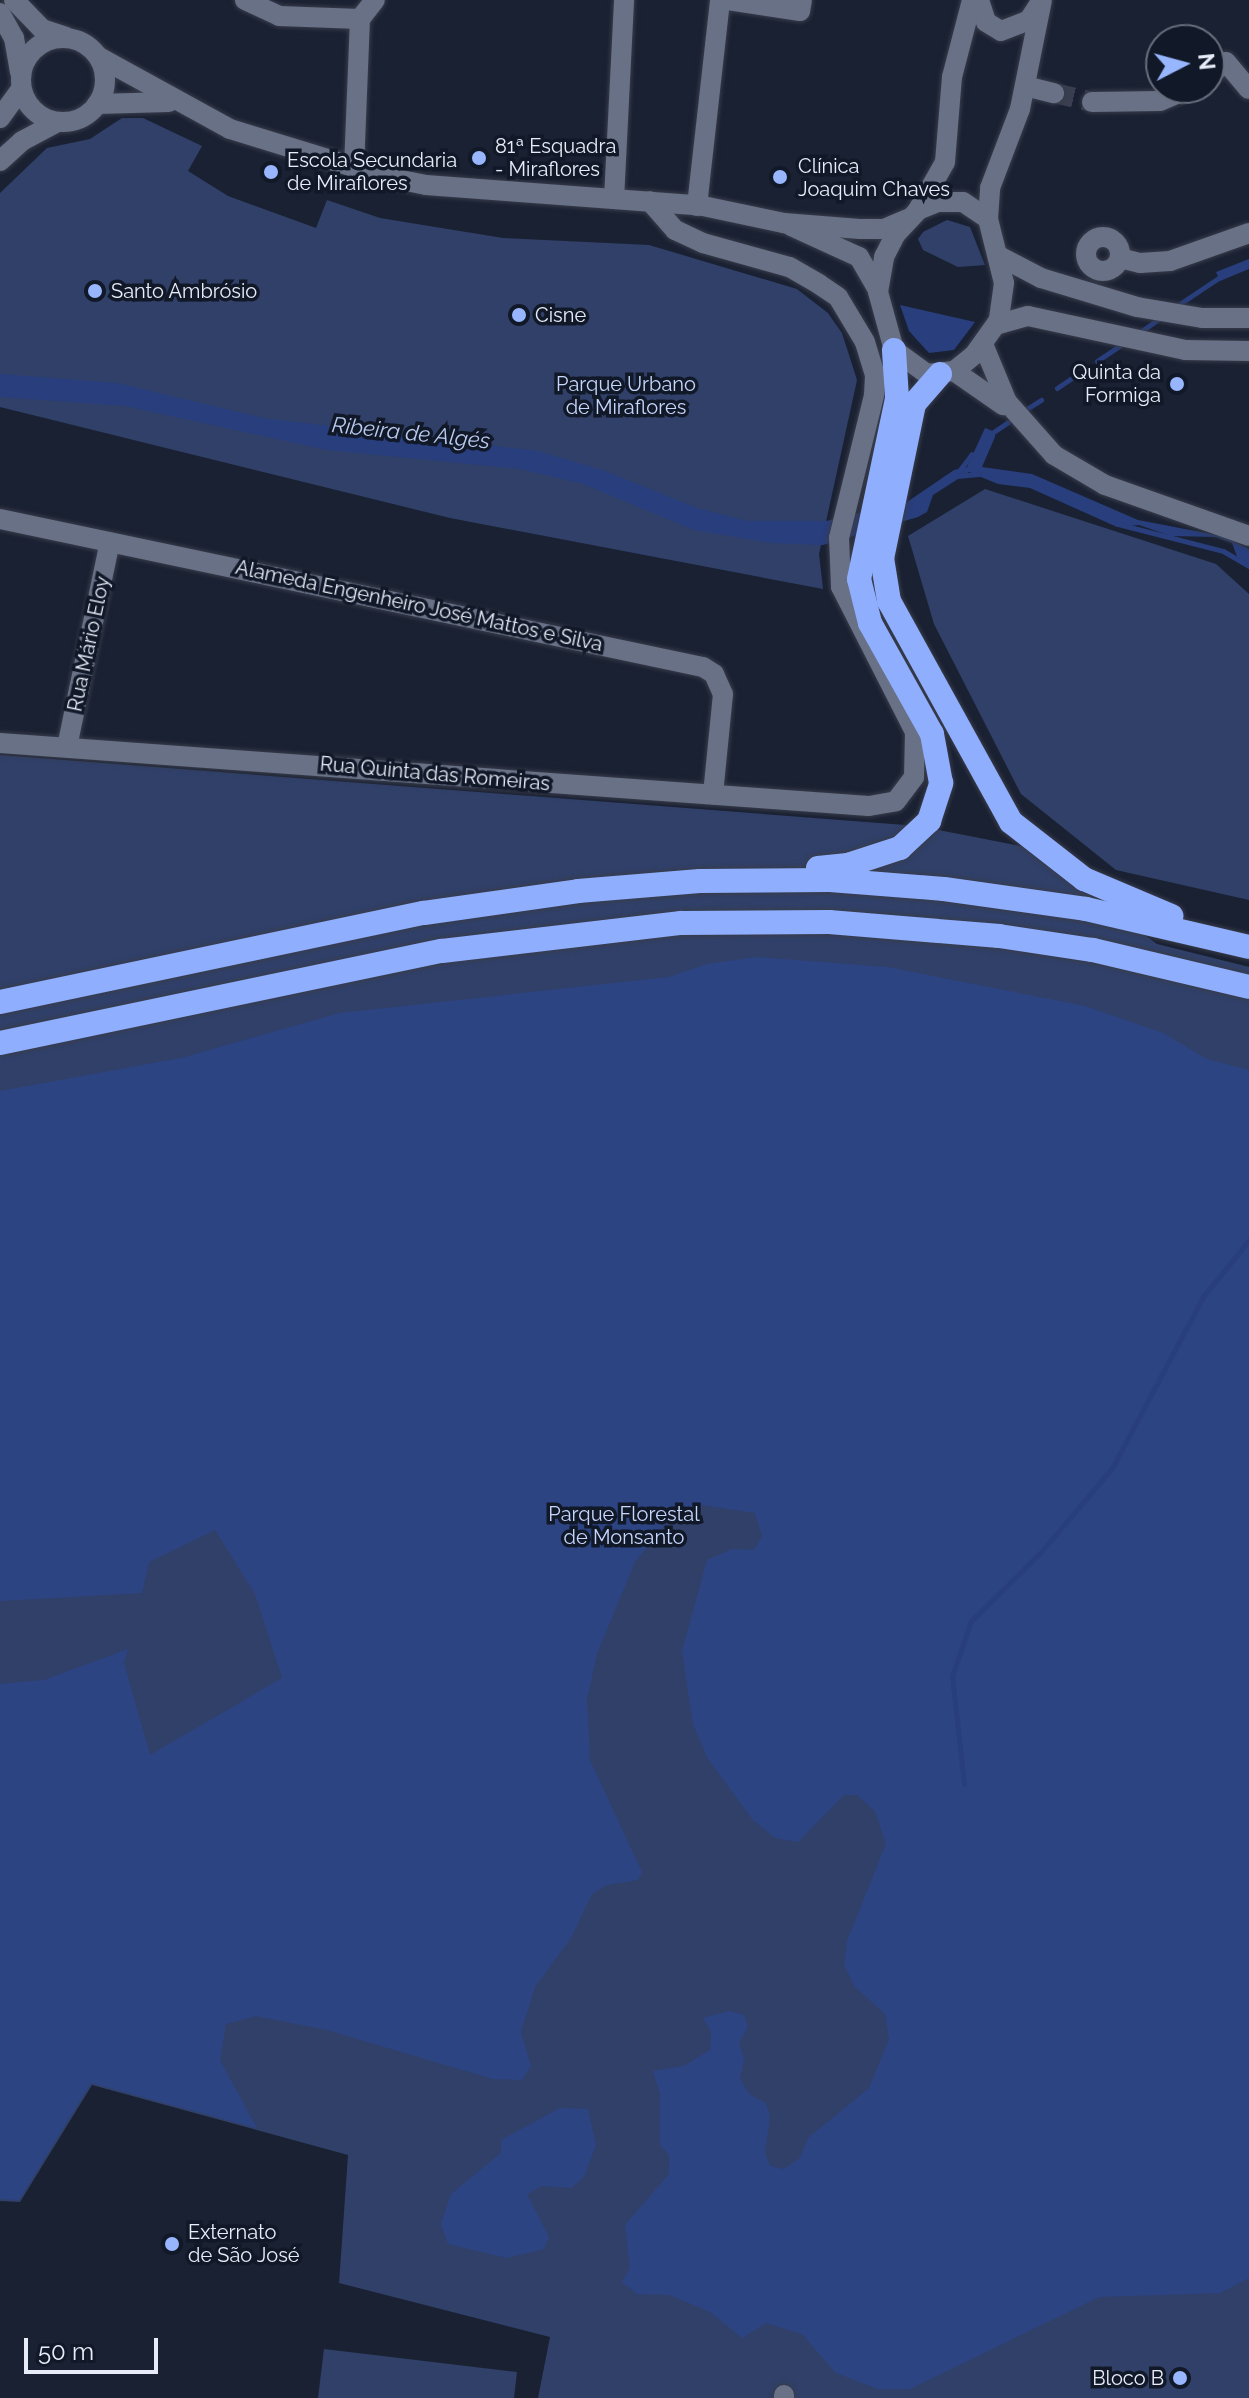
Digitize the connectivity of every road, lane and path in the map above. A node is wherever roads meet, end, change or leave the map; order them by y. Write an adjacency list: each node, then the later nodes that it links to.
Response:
1 (14, 0): 15 (street)
2 (245, 0): 13 (street)
3 (278, 0): 13 (street)
4 (375, 0): 14 (street)
5 (624, 0): 30 (street)
6 (720, 0): 32 (street)
7 (728, 0): 8 (street)
8 (802, 0)
9 (972, 0): 33 (street)
10 (979, 0): 11 (street)
11 (1042, 0): 19 (street)
12 (0, 13): 18 (street)
13 (305, 17): 14 (street)
14 (360, 19): 29 (street)
15 (66, 37): 16 (street); 18 (street)
16 (99, 57): 24 (street); 25 (street)
17 (1225, 63): 20 (street)
18 (21, 85): 26 (street); 27 (street)
19 (1025, 86): 21 (street); 34 (street)
20 (1249, 89)
21 (1054, 93)
22 (1145, 101): 23 (street)
23 (1092, 102)
24 (97, 104): 25 (street); 27 (street)
25 (177, 104): 29 (street)
26 (0, 118)
27 (57, 122): 28 (street)
28 (0, 161)
29 (354, 168): 30 (street)
30 (614, 199): 31 (street)
31 (650, 201): 32 (street); 52 (street, Rua Quinta das Romeiras)
32 (697, 206): 35 (street)
33 (912, 214): 34 (street); 35 (street); 39 (street)
34 (988, 219): 37 (street)
35 (784, 223): 39 (street)
36 (1249, 233): 38 (street)
37 (1001, 257): 40 (street); 41 (street)
38 (1120, 258)
39 (878, 292): 43 (street)
40 (1249, 318)
41 (996, 325): 42 (street); 44 (street)
42 (983, 344): 45 (street); 46 (street)
43 (894, 350): 45 (street); 53 (highway)
44 (1249, 351)
45 (947, 372): 46 (street); 54 (highway)
46 (1020, 420): 48 (street)
47 (0, 519): 49 (street, Alameda Engenheiro José Mattos e Silva)
48 (1249, 536)
49 (110, 542): 51 (street, Rua Mário Eloy); 52 (street, Alameda Engenheiro José Mattos e Silva)
50 (0, 743): 51 (street, Rua Quinta das Romeiras)
51 (67, 747): 52 (street, Rua Quinta das Romeiras)
52 (713, 795)
53 (653, 883): 54 (highway); 56 (highway)
54 (1244, 946)
55 (1249, 987): 57 (highway)
56 (0, 1002)
57 (0, 1043)

